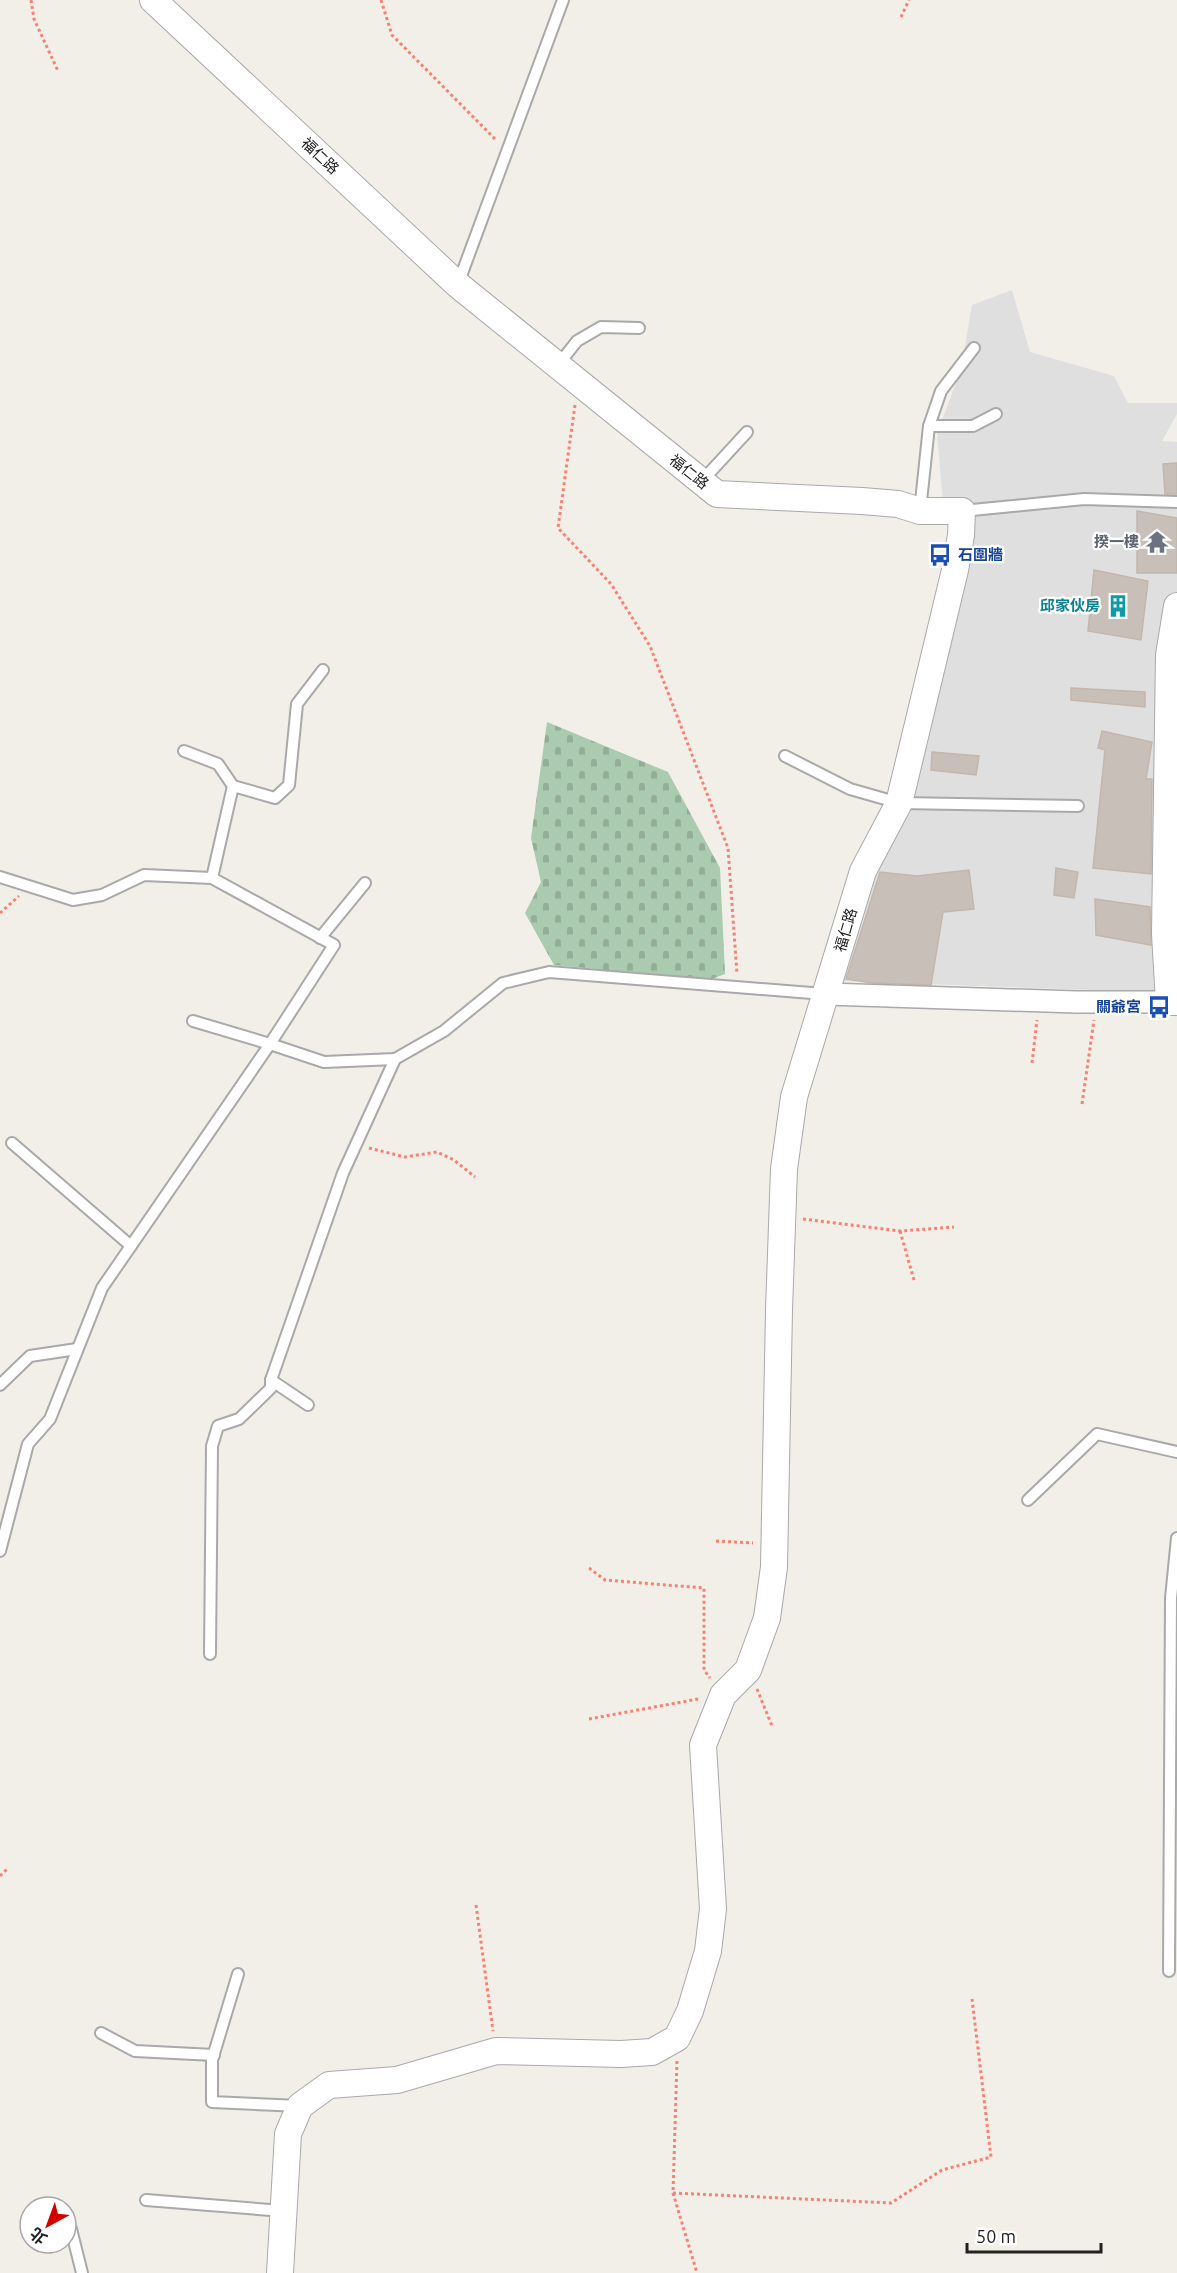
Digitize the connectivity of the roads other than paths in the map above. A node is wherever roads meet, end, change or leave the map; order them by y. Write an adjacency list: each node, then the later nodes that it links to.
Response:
1 (153, 0): 3 (street, 福仁路)
2 (563, 0): 3 (lane)
3 (458, 285): 6 (street, 福仁路)
4 (639, 328): 6 (lane)
5 (974, 348): 8 (lane)
6 (568, 374): 10 (street, 福仁路)
7 (996, 414): 8 (lane)
8 (929, 426): 12 (lane)
9 (747, 432): 10 (lane)
10 (701, 482): 12 (street, 福仁路)
11 (1177, 502): 13 (lane)
12 (920, 511): 13 (street, 福仁路)
13 (962, 511): 19 (street, 福仁路)
14 (1177, 606): 24 (street)
15 (323, 670): 18 (lane)
16 (184, 751): 18 (lane)
17 (785, 756): 19 (lane)
18 (233, 786): 22 (lane)
19 (899, 803): 20 (lane); 26 (street, 福仁路)
20 (1078, 806)
21 (0, 877): 22 (lane)
22 (212, 878): 25 (lane)
23 (365, 883): 25 (lane)
24 (1171, 934): 27 (street)
25 (320, 938): 29 (lane)
26 (827, 994): 27 (street); 30 (lane); 46 (street, 福仁路)
27 (1174, 1006)
28 (193, 1021): 29 (lane)
29 (270, 1044): 30 (lane); 32 (lane)
30 (394, 1059): 34 (lane)
31 (12, 1143): 32 (lane)
32 (131, 1246): 33 (lane)
33 (77, 1348): 35 (lane); 40 (lane)
34 (271, 1380): 36 (lane); 41 (lane)
35 (0, 1384)
36 (308, 1405)
37 (1177, 1452): 38 (lane)
38 (1028, 1500)
39 (1177, 1538): 42 (lane)
40 (0, 1551)
41 (210, 1654)
42 (1169, 1971)
43 (238, 1974): 45 (lane)
44 (101, 2033): 45 (lane)
45 (214, 2055): 46 (lane)
46 (300, 2106): 48 (street)
47 (146, 2200): 48 (lane)
48 (284, 2211): 51 (street)
49 (78, 2255): 50 (lane)
50 (82, 2273)
51 (280, 2273)

